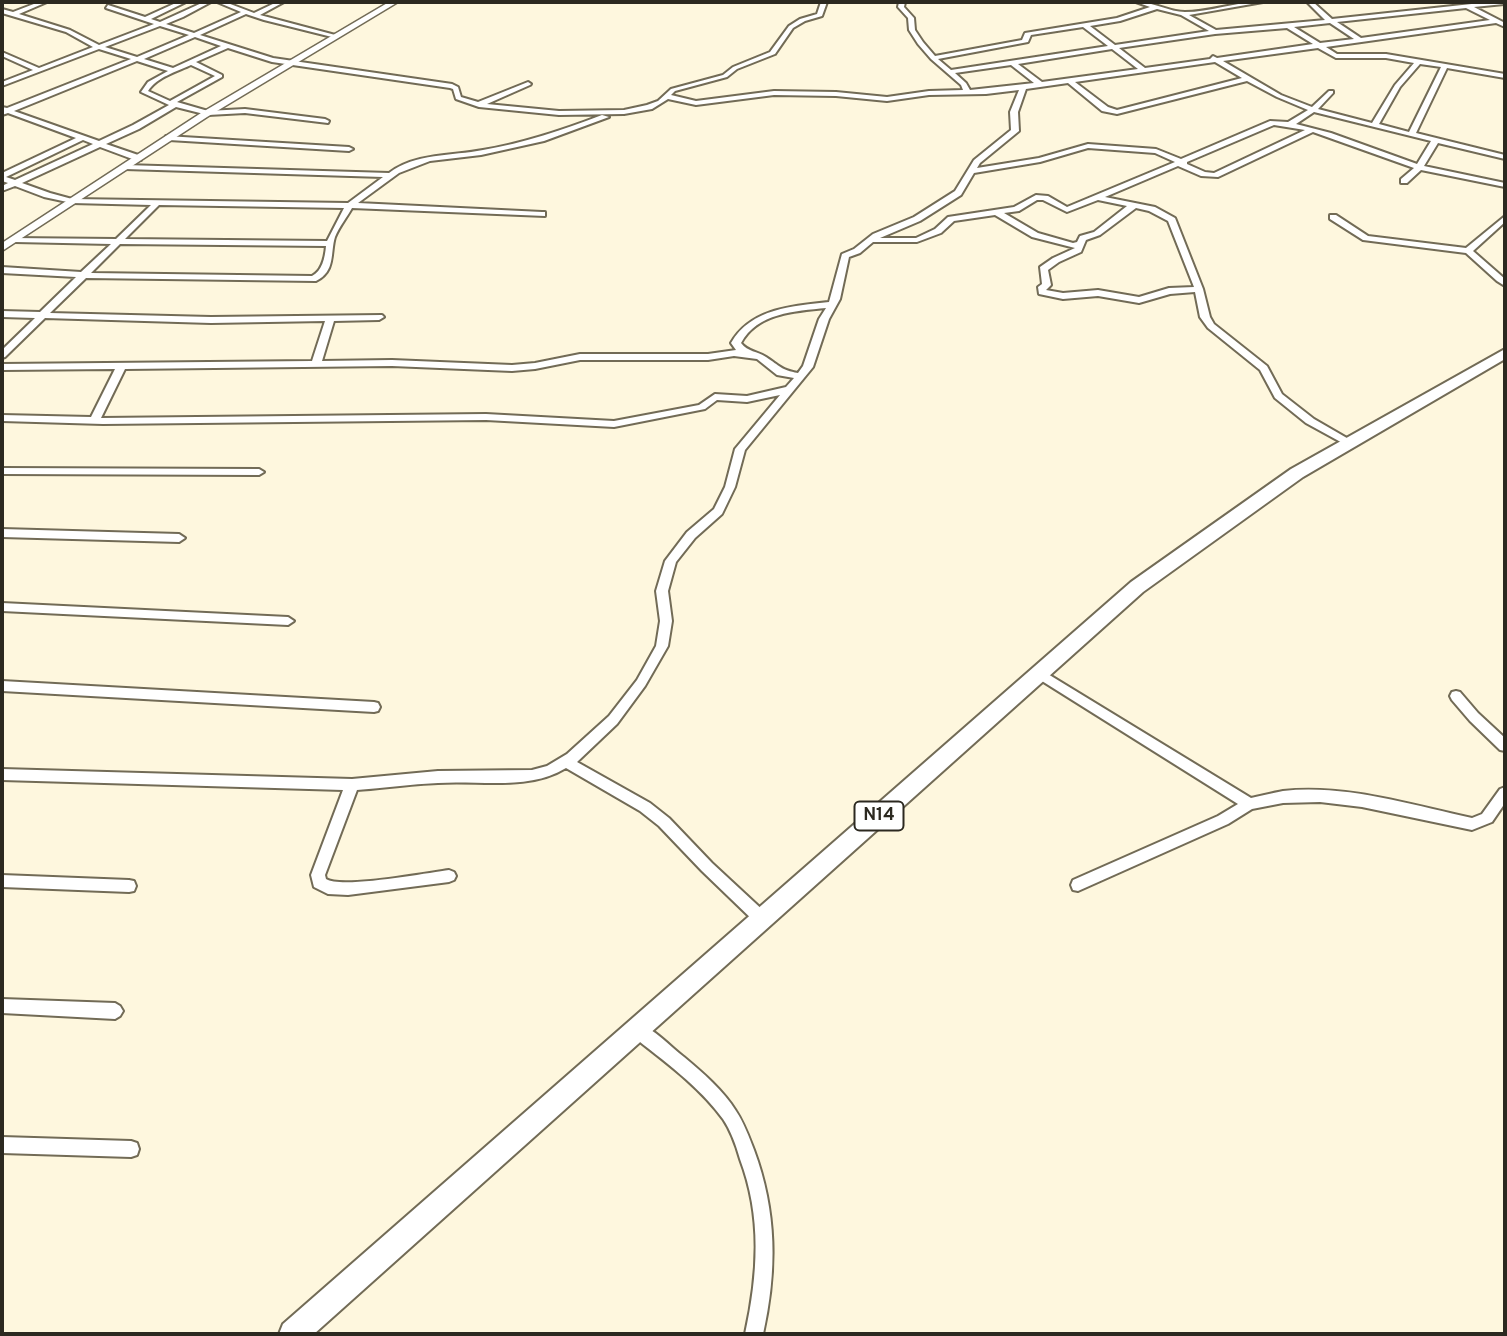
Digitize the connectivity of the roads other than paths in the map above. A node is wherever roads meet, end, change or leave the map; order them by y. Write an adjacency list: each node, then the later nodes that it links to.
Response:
1 (44, 2): 20 (street)
2 (183, 2): 23 (street)
3 (208, 2): 26 (street)
4 (219, 2): 18 (street)
5 (281, 2): 21 (street)
6 (394, 2): 32 (main road)
7 (824, 2): 61 (street)
8 (902, 2): 40 (street)
9 (1143, 2): 14 (street)
10 (1168, 2): 14 (street)
11 (1260, 2): 19 (street)
12 (1310, 2): 24 (street)
13 (1504, 2): 15 (street)
14 (1158, 6): 19 (street); 27 (street)
15 (1466, 6): 24 (street); 25 (street)
16 (108, 7): 23 (street)
17 (2, 11): 20 (street)
18 (245, 12): 21 (street); 31 (street)
19 (1183, 13): 30 (street)
20 (12, 15): 22 (street); 37 (street)
21 (254, 15): 32 (street)
22 (2, 19)
23 (145, 19): 26 (street)
24 (1331, 21): 29 (street); 33 (street)
25 (1496, 21): 28 (street); 33 (street)
26 (160, 24): 31 (street); 37 (street)
27 (1084, 25): 36 (street); 40 (street)
28 (1505, 25)
29 (1288, 26): 30 (street); 34 (street)
30 (1215, 32): 36 (street)
31 (194, 35): 35 (street); 42 (street)
32 (336, 36): 46 (main road)
33 (1361, 40): 34 (street); 39 (street)
34 (1316, 44): 39 (street); 41 (street)
35 (226, 46): 44 (street); 46 (street)
36 (1111, 46): 45 (street); 49 (street)
37 (95, 47): 42 (street); 48 (street)
38 (2, 54): 48 (street)
39 (1386, 56): 43 (street)
40 (933, 58): 51 (street)
41 (1213, 58): 49 (street); 53 (street)
42 (138, 60): 50 (street); 65 (street)
43 (1419, 61): 47 (street); 70 (street)
44 (190, 62): 50 (street); 62 (street)
45 (1012, 62): 51 (street); 57 (street)
46 (289, 64): 63 (street); 67 (main road)
47 (1445, 65): 52 (street); 72 (street)
48 (39, 69): 55 (street)
49 (1142, 69): 54 (street)
50 (172, 71): 62 (street)
51 (950, 72): 60 (street)
52 (1505, 76)
53 (1249, 78): 54 (street); 64 (street)
54 (1070, 81): 57 (street)
55 (2, 84)
56 (528, 84): 63 (street)
57 (1041, 85): 58 (street)
58 (1023, 87): 60 (street); 83 (street)
59 (1331, 92): 64 (street)
60 (968, 93): 61 (street)
61 (666, 96): 66 (street)
62 (173, 103): 67 (street); 76 (street)
63 (479, 104): 66 (street)
64 (1312, 110): 69 (street); 70 (street)
65 (3, 111): 74 (street)
66 (624, 112): 84 (street)
67 (208, 113): 68 (street); 73 (main road)
68 (324, 121)
69 (1290, 124): 71 (street); 80 (street)
70 (1374, 125): 72 (street)
71 (1311, 130): 80 (street); 82 (street)
72 (1412, 134): 75 (street)
73 (169, 138): 77 (street); 78 (main road)
74 (80, 139): 76 (street); 85 (street)
75 (1436, 140): 79 (street); 82 (street)
76 (97, 145): 78 (street); 87 (street)
77 (349, 149)
78 (138, 158): 81 (main road)
79 (1505, 158)
80 (1182, 163): 83 (street); 90 (street)
81 (125, 167): 84 (street); 91 (main road)
82 (1419, 167): 86 (street); 88 (street)
83 (974, 171): 101 (street)
84 (388, 176): 94 (street)
85 (2, 177): 87 (street)
86 (1404, 181)
87 (15, 183): 89 (street); 91 (street)
88 (1505, 185)
89 (2, 189)
90 (1096, 197): 93 (street); 95 (street)
91 (72, 201): 92 (street); 100 (main road)
92 (156, 204): 94 (street); 99 (street)
93 (1133, 205): 103 (street); 109 (street)
94 (349, 206): 96 (street); 102 (street)
95 (995, 211): 101 (street); 103 (street)
96 (542, 214)
97 (1333, 217): 105 (street)
98 (1505, 218): 105 (street)
99 (119, 239): 100 (street); 102 (street); 107 (street)
100 (15, 240): 104 (main road)
101 (869, 240): 110 (street)
102 (331, 243): 107 (street)
103 (1080, 244): 109 (street)
104 (2, 248)
105 (1468, 251): 108 (street)
106 (2, 270): 107 (street)
107 (84, 275): 112 (street)
108 (1505, 283)
109 (1199, 289): 125 (street)
110 (831, 305): 116 (street); 121 (street)
111 (2, 314): 112 (street)
112 (43, 315): 114 (street); 117 (street)
113 (379, 317): 114 (street)
114 (330, 318): 118 (street)
115 (1505, 352): 125 (main road, N14)
116 (748, 354): 118 (street); 121 (street)
117 (2, 355)
118 (316, 365): 120 (street)
119 (2, 367): 120 (street)
120 (121, 367): 124 (street)
121 (802, 376): 122 (street)
122 (787, 390): 124 (street); 137 (street)
123 (2, 418): 124 (street)
124 (95, 421)
125 (1348, 443): 132 (main road, N14)
126 (2, 471): 127 (street)
127 (259, 472)
128 (2, 533): 129 (street)
129 (179, 538)
130 (2, 607): 131 (street)
131 (288, 621)
132 (1038, 673): 141 (street); 146 (main road, N14)
133 (2, 686): 135 (street)
134 (1456, 696): 136 (street)
135 (374, 707)
136 (1505, 746)
137 (566, 762): 139 (street); 146 (street)
138 (2, 774): 139 (street)
139 (352, 785): 142 (street)
140 (1505, 793): 141 (street)
141 (1249, 804): 144 (street)
142 (449, 876)
143 (2, 881): 145 (street)
144 (1078, 885)
145 (129, 886)
146 (762, 919): 149 (main road, N14)
147 (2, 1006): 148 (street)
148 (114, 1012)
149 (637, 1030): 152 (main road, N14); 153 (street)
150 (2, 1145): 151 (street)
151 (131, 1149)
152 (293, 1334)
153 (754, 1334)

